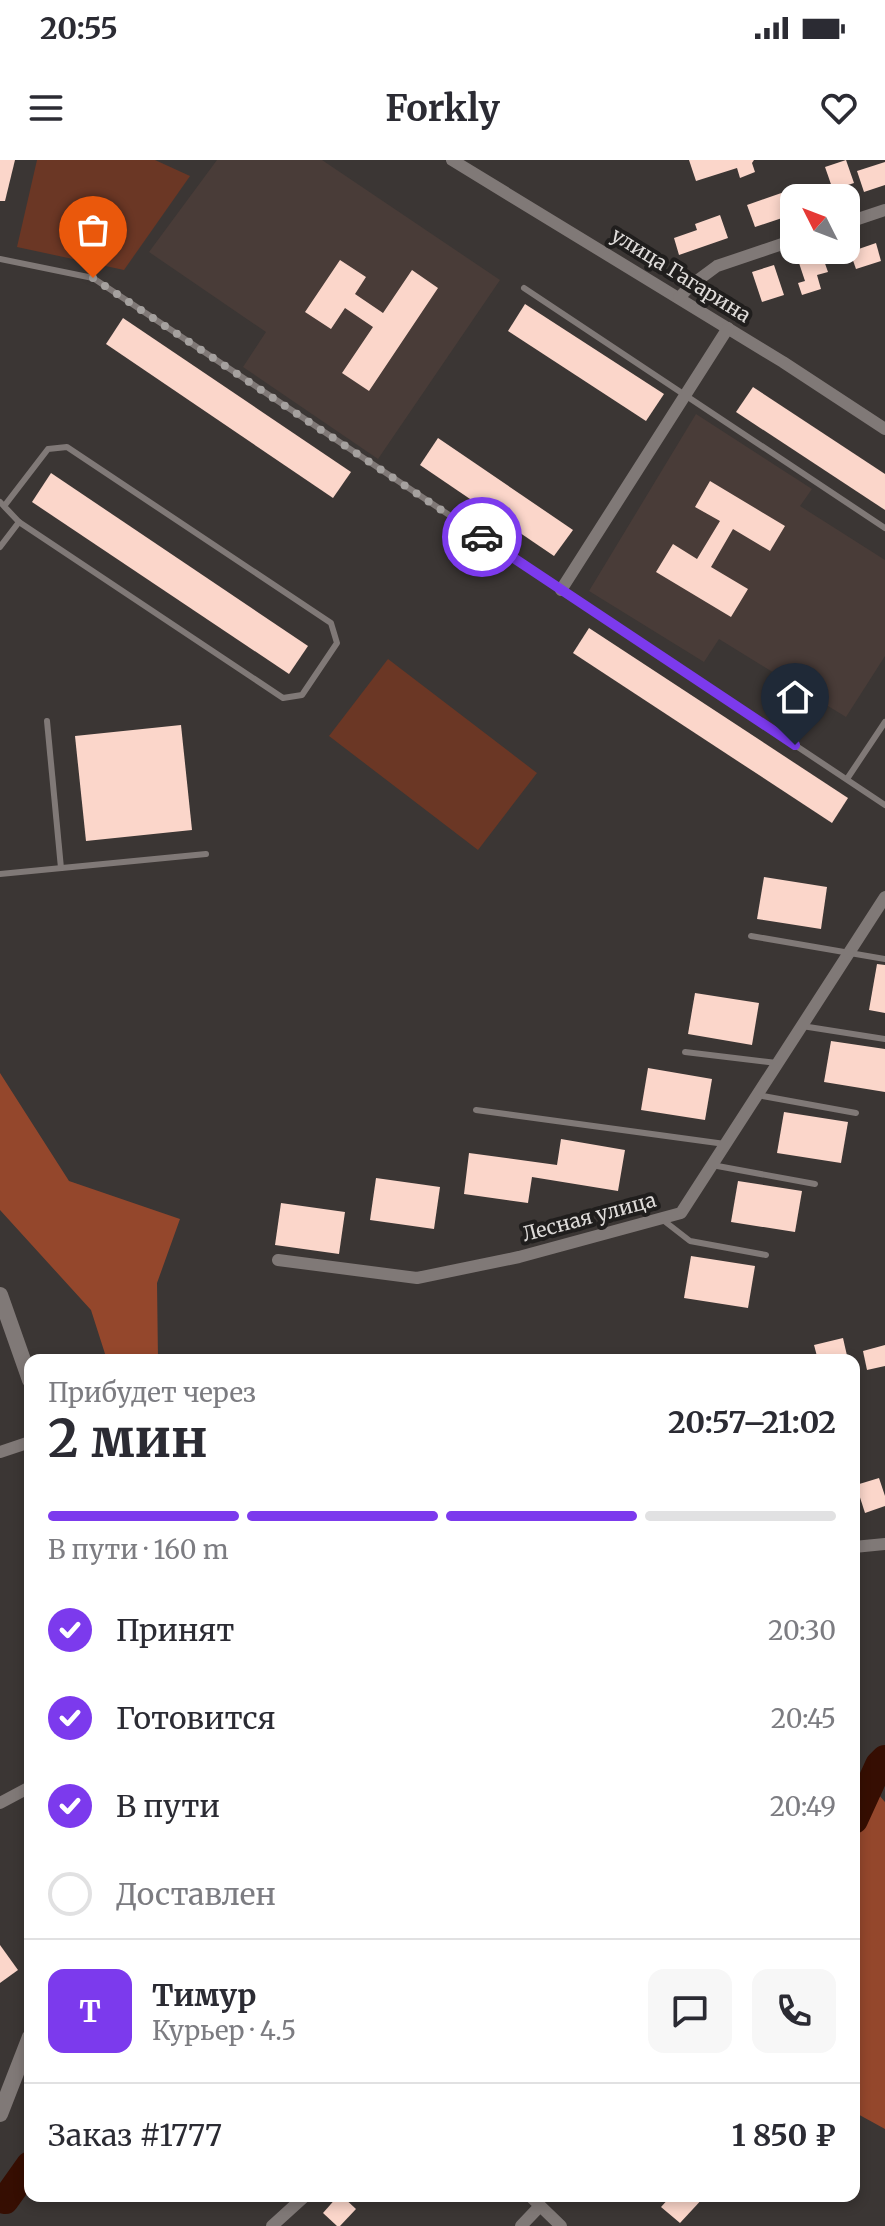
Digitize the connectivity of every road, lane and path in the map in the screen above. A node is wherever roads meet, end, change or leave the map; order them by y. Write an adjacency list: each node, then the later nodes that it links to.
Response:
1 (452, 160): 7 (street, улица Гагарина)
2 (885, 210): 3 (street)
3 (860, 218)
4 (780, 245): 7 (street)
5 (0, 259): 15 (lane)
6 (524, 288): 9 (lane)
7 (679, 298): 8 (street, улица Гагарина)
8 (728, 328): 9 (street); 10 (street, улица Гагарина)
9 (685, 395): 13 (lane); 15 (street)
10 (885, 429)
11 (3, 503): 12 (lane); 12 (lane)
12 (19, 522): 14 (lane)
13 (885, 528)
14 (0, 547)
15 (561, 590): 18 (lane)
16 (47, 721): 21 (lane)
17 (885, 722): 18 (lane)
18 (847, 779): 19 (lane)
19 (885, 805)
20 (206, 854): 21 (lane)
21 (61, 868): 22 (lane)
22 (0, 874)
23 (885, 897): 25 (street, Лесная улица)
24 (751, 936): 25 (lane)
25 (849, 953): 26 (lane); 27 (street, Лесная улица)
26 (885, 959)
27 (802, 1026): 28 (lane); 30 (street, Лесная улица)
28 (885, 1039)
29 (685, 1052): 30 (lane)
30 (777, 1064): 31 (street, Лесная улица)
31 (757, 1095): 33 (lane); 34 (street, Лесная улица)
32 (476, 1110): 34 (lane)
33 (856, 1113)
34 (725, 1144): 35 (street, Лесная улица)
35 (712, 1165): 36 (lane); 37 (street, Лесная улица)
36 (815, 1184)
37 (660, 1218): 38 (lane); 39 (street, Лесная улица)
38 (766, 1255)
39 (278, 1260)
40 (0, 1295): 41 (street)
41 (24, 1363)
42 (24, 1444): 43 (street)
43 (0, 1452)
44 (885, 1544): 45 (street)
45 (860, 1546)
46 (24, 1790): 47 (street)
47 (0, 1803)
48 (24, 2060): 49 (street)
49 (0, 2114)
50 (298, 2202): 53 (street)
51 (536, 2202): 52 (street)
52 (540, 2206): 54 (street); 55 (street)
53 (272, 2226)
54 (521, 2226)
55 (561, 2226)

